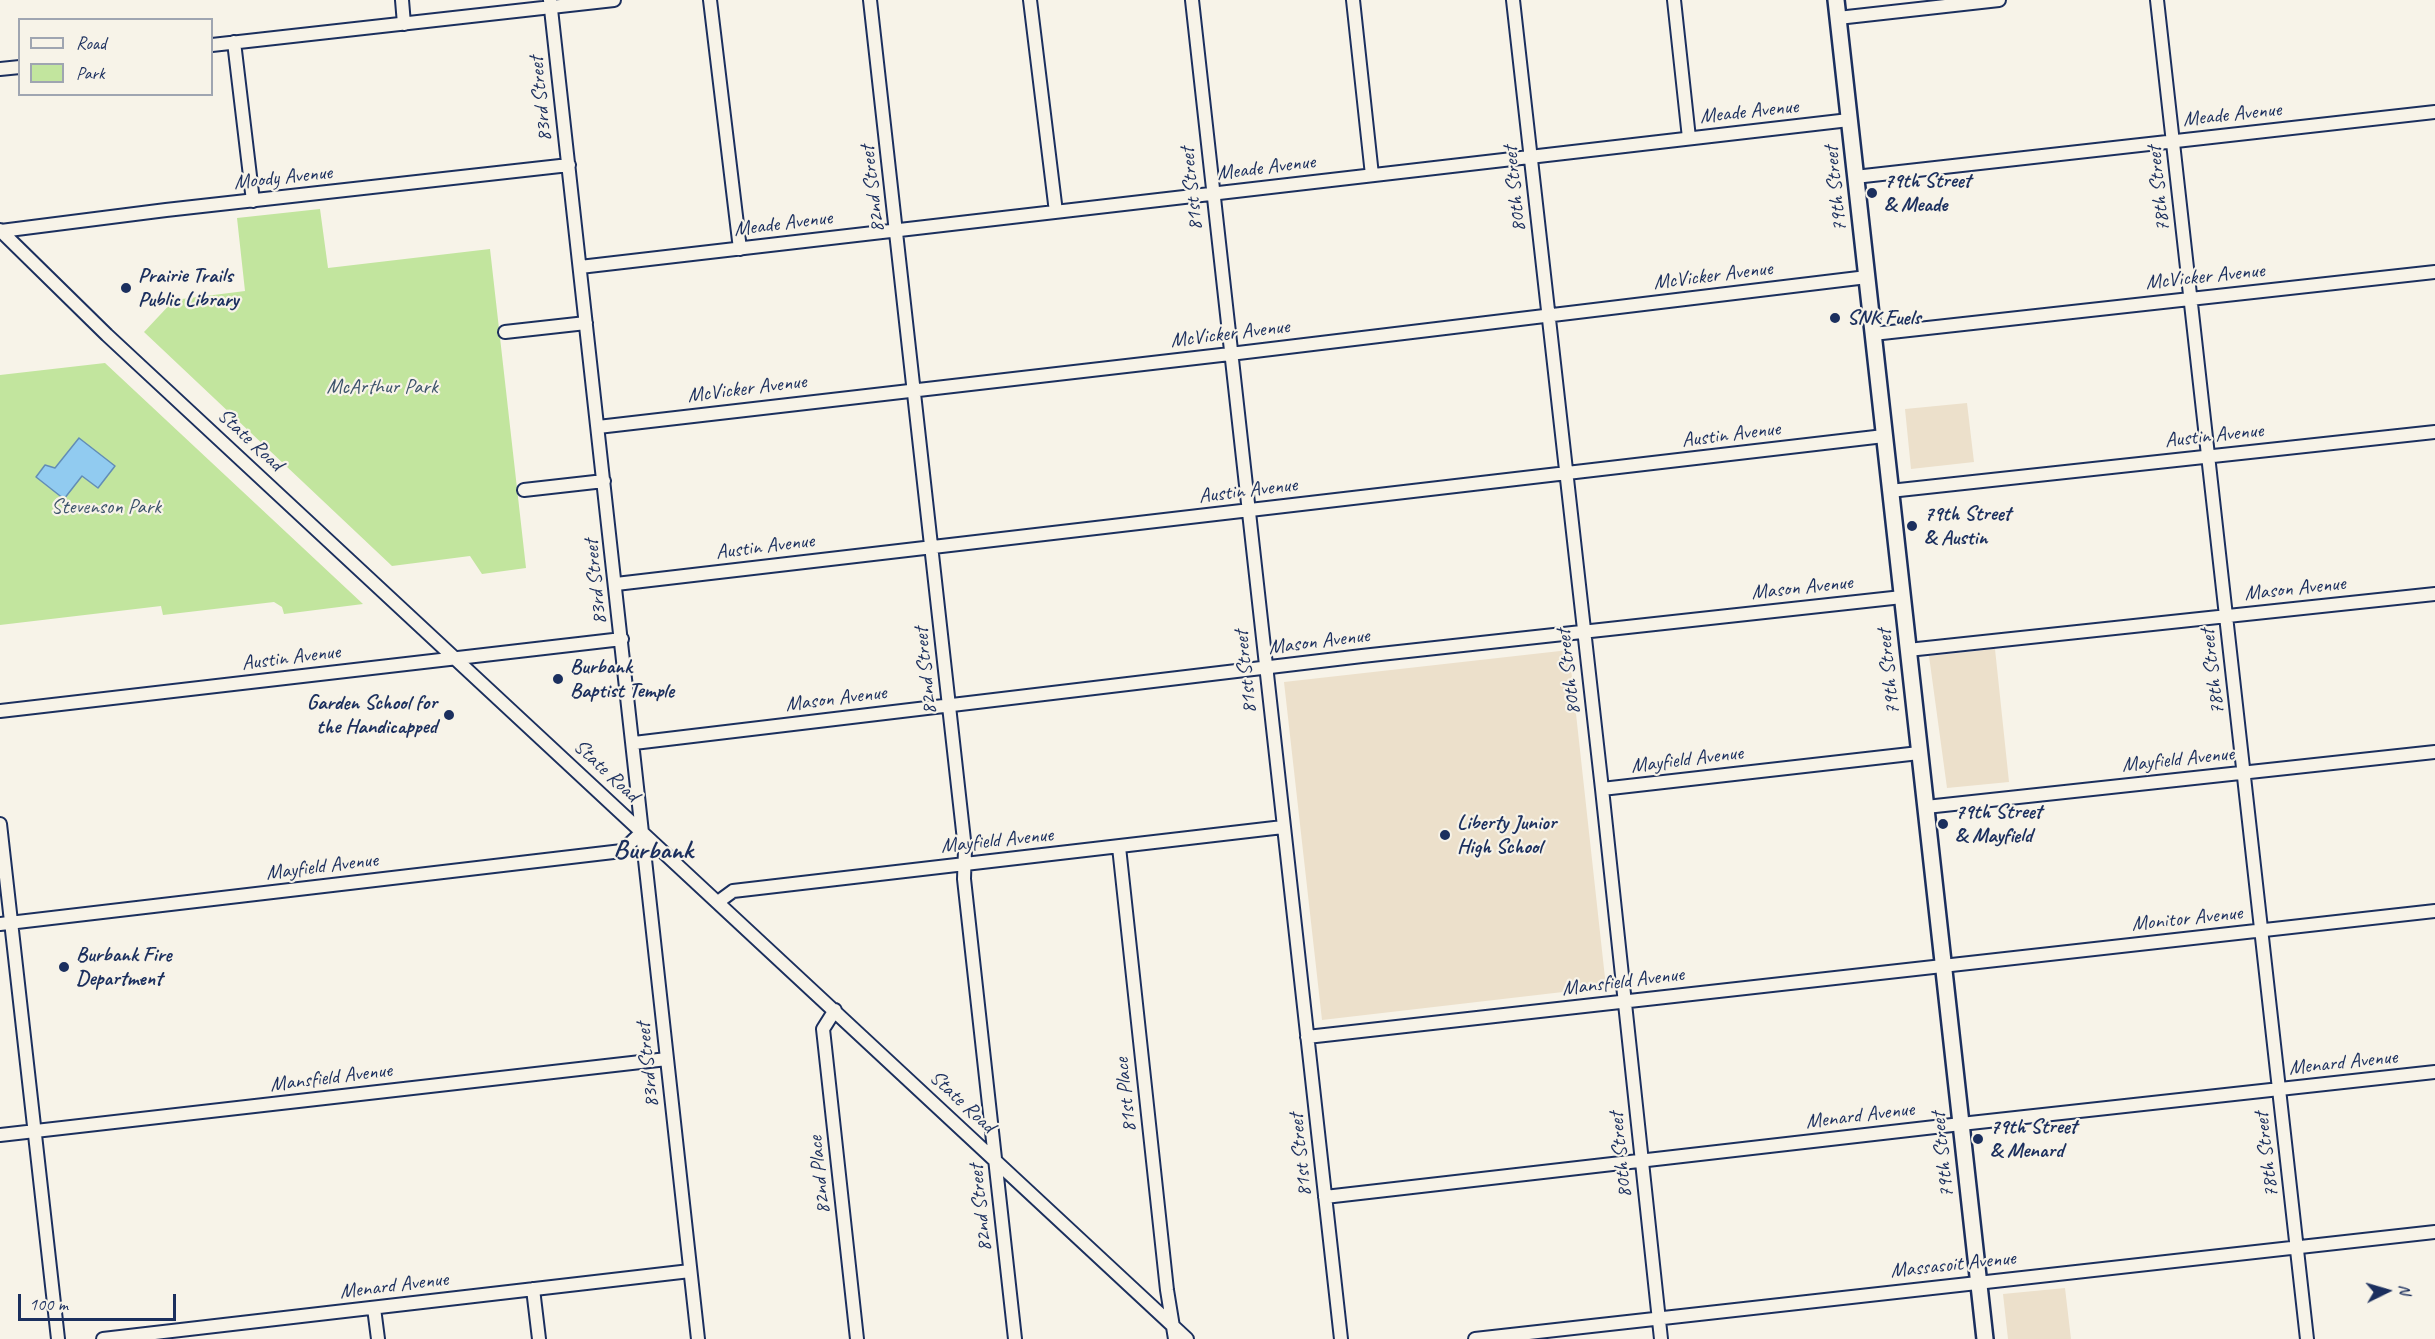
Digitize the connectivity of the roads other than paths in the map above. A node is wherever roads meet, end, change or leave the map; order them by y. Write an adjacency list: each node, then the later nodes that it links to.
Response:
1 (402, 0): 15 (street)
2 (614, 0): 13 (street)
3 (710, 0): 33 (street)
4 (870, 0): 31 (street, 82nd Street)
5 (1030, 0): 30 (street)
6 (1192, 0): 28 (street, 81st Street)
7 (1353, 0): 26 (street)
8 (1513, 0): 24 (street, 80th Street)
9 (1674, 0): 22 (street)
10 (1836, 0): 14 (main road, 79th Street)
11 (1999, 0): 14 (street)
12 (2157, 0): 23 (street, 78th Street)
13 (550, 4): 15 (street); 25 (street, 83rd Street)
14 (1838, 18): 21 (main road, 79th Street)
15 (404, 24): 16 (street)
16 (234, 42): 17 (street); 29 (street)
17 (213, 45)
18 (18, 67): 19 (street)
19 (0, 69)
20 (2435, 112): 23 (street, Meade Avenue)
21 (1849, 120): 22 (street, Meade Avenue); 27 (main road, 79th Street)
22 (1689, 138): 24 (street, Meade Avenue)
23 (2173, 142): 27 (street, Meade Avenue); 37 (street, 78th Street)
24 (1531, 156): 26 (street, Meade Avenue); 38 (street, 80th Street)
25 (568, 165): 29 (street, Moody Avenue); 34 (street, 83rd Street)
26 (1372, 175): 28 (street, Meade Avenue)
27 (1855, 177): 36 (main road, 79th Street)
28 (1212, 194): 30 (street, Meade Avenue); 42 (street, 81st Street)
29 (253, 201): 32 (street, Moody Avenue)
30 (1056, 212): 31 (street, Meade Avenue)
31 (897, 230): 33 (street, Meade Avenue); 43 (street, 82nd Street)
32 (1, 231): 61 (street, State Road)
33 (740, 249): 34 (street, Meade Avenue)
34 (580, 267): 39 (street, 83rd Street)
35 (2435, 272): 37 (street, McVicker Avenue)
36 (1867, 277): 38 (street, McVicker Avenue); 41 (main road, 79th Street)
37 (2191, 299): 41 (street, McVicker Avenue); 47 (street, 78th Street)
38 (1548, 315): 42 (street, McVicker Avenue); 48 (street, 80th Street)
39 (586, 323): 40 (street); 44 (street, 83rd Street)
40 (505, 332)
41 (1873, 334): 46 (main road, 79th Street)
42 (1230, 354): 43 (street, McVicker Avenue); 52 (street, 81st Street)
43 (915, 389): 44 (street, McVicker Avenue); 53 (street, 82nd Street)
44 (598, 427): 49 (street, 83rd Street)
45 (2435, 432): 47 (street, Austin Avenue)
46 (1884, 436): 48 (street, Austin Avenue); 51 (main road, 79th Street)
47 (2208, 457): 51 (street, Austin Avenue); 57 (street, 78th Street)
48 (1566, 474): 52 (street, Austin Avenue); 58 (street, 80th Street)
49 (604, 481): 50 (street); 54 (street, 83rd Street)
50 (524, 490)
51 (1890, 491): 56 (main road, 79th Street)
52 (1248, 510): 53 (street, Austin Avenue); 62 (street, 81st Street)
53 (932, 548): 54 (street, Austin Avenue); 63 (street, 82nd Street)
54 (616, 584): 59 (street, 83rd Street)
55 (2435, 594): 57 (street, Mason Avenue)
56 (1902, 597): 58 (street, Mason Avenue); 60 (main road, 79th Street)
57 (2226, 616): 60 (street, Mason Avenue); 68 (street, 78th Street)
58 (1584, 631): 62 (street, Mason Avenue); 69 (street, 80th Street)
59 (622, 639): 61 (street, Austin Avenue); 65 (street, 83rd Street)
60 (1908, 650): 67 (main road, 79th Street)
61 (457, 658): 64 (street, Austin Avenue); 73 (street, State Road)
62 (1266, 669): 63 (street, Mason Avenue); 72 (street, 81st Street)
63 (950, 705): 65 (street, Mason Avenue); 75 (street, 82nd Street)
64 (0, 711)
65 (634, 743): 73 (street, 83rd Street)
66 (2435, 752): 68 (street, Mayfield Avenue)
67 (1919, 753): 69 (street, Mayfield Avenue); 70 (main road, 79th Street)
68 (2244, 772): 70 (street, Mayfield Avenue); 79 (street, 78th Street)
69 (1602, 789): 81 (street, 80th Street)
70 (1926, 807): 80 (main road, 79th Street)
71 (0, 824): 78 (street)
72 (1283, 827): 74 (street, Mayfield Avenue); 83 (street, 81st Street)
73 (642, 832): 76 (street, State Road); 78 (street, Mayfield Avenue); 84 (street, 83rd Street)
74 (1119, 847): 75 (street, Mayfield Avenue); 100 (street, 81st Place)
75 (964, 864): 76 (street, Mayfield Avenue); 90 (street, 82nd Street)
76 (718, 902): 82 (street, State Road)
77 (2435, 911): 79 (street, Monitor Avenue)
78 (6, 923): 88 (street)
79 (2262, 930): 80 (street, Monitor Avenue); 86 (street, 78th Street)
80 (1943, 964): 81 (street, Mansfield Avenue); 87 (main road, 79th Street)
81 (1625, 1001): 83 (street, Mansfield Avenue); 91 (street, 80th Street)
82 (835, 1010): 90 (street, State Road); 107 (street, 82nd Place)
83 (1307, 1037): 92 (street, 81st Street)
84 (667, 1059): 88 (street, Mansfield Avenue); 95 (street, 83rd Street)
85 (2435, 1072): 86 (street, Menard Avenue)
86 (2280, 1089): 87 (street, Menard Avenue); 94 (street, 78th Street)
87 (1961, 1124): 91 (street, Menard Avenue); 96 (main road, 79th Street)
88 (34, 1131): 89 (street, Mansfield Avenue); 102 (street)
89 (0, 1135)
90 (995, 1160): 100 (street, State Road); 108 (street, 82nd Street)
91 (1641, 1161): 92 (street, Menard Avenue); 99 (street, 80th Street)
92 (1325, 1197): 111 (street, 81st Street)
93 (2435, 1232): 94 (street, Massasoit Avenue)
94 (2298, 1247): 96 (street, Massasoit Avenue); 115 (street, 78th Street)
95 (690, 1271): 97 (street, Menard Avenue); 106 (street, 83rd Street)
96 (1978, 1281): 99 (street, Massasoit Avenue); 114 (main road, 79th Street)
97 (533, 1289): 98 (street, Menard Avenue); 105 (street)
98 (374, 1308): 101 (street, Menard Avenue); 104 (street)
99 (1659, 1318): 112 (street, Massasoit Avenue); 113 (street, 80th Street)
100 (1172, 1325): 109 (street, 81st Place); 110 (street, State Road)
101 (217, 1332): 103 (street, Menard Avenue)
102 (58, 1339)
103 (103, 1339)
104 (378, 1339)
105 (539, 1339)
106 (698, 1339)
107 (857, 1339)
108 (1015, 1339)
109 (1174, 1339)
110 (1187, 1339)
111 (1341, 1339)
112 (1475, 1339)
113 (1661, 1339)
114 (1985, 1339)
115 (2307, 1339)

